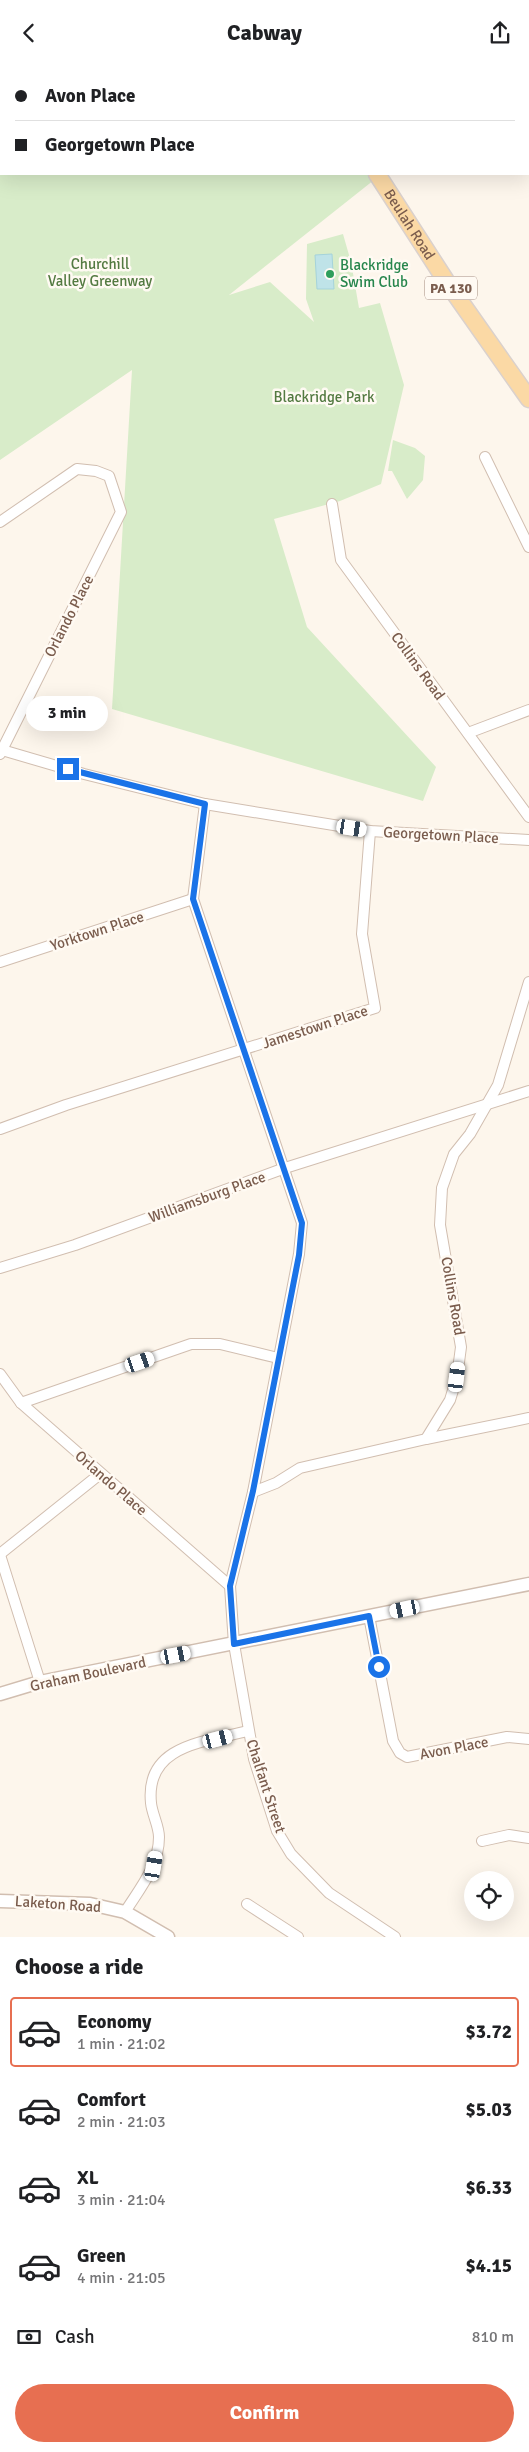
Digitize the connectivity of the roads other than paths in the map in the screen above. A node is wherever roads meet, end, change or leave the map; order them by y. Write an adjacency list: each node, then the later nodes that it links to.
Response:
1 (377, 175): 2 (main road, Beulah Road / PA 130)
2 (529, 399)
3 (484, 457): 6 (street)
4 (332, 504): 8 (street, Collins Road)
5 (0, 522): 9 (street, Orlando Place)
6 (529, 547)
7 (529, 709): 8 (street)
8 (468, 733): 11 (street, Collins Road)
9 (1, 752): 10 (street, Georgetown Place)
10 (205, 804): 12 (street, Georgetown Place); 14 (street)
11 (529, 817)
12 (370, 831): 13 (street, Georgetown Place); 17 (street, Jamestown Place)
13 (529, 840)
14 (193, 899): 15 (street, Yorktown Place); 17 (street, Chalfant Street)
15 (0, 962)
16 (529, 982): 19 (street, Collins Road)
17 (245, 1050): 20 (street, Jamestown Place); 21 (street, Chalfant Street)
18 (529, 1091): 19 (street, Williamsburg Place)
19 (486, 1106): 21 (street, Williamsburg Place); 27 (street, Collins Road)
20 (0, 1129)
21 (285, 1168): 22 (street, Williamsburg Place); 23 (street, Chalfant Street)
22 (0, 1268)
23 (278, 1358): 25 (street); 29 (street, Chalfant Street)
24 (0, 1374): 25 (street, Orlando Place)
25 (21, 1403): 28 (street, Orlando Place)
26 (529, 1418): 27 (street)
27 (426, 1439): 29 (street)
28 (100, 1474): 30 (street); 32 (street, Orlando Place)
29 (253, 1491): 32 (street, Chalfant Street)
30 (0, 1555): 35 (street)
31 (529, 1584): 33 (street, Graham Boulevard)
32 (230, 1586): 34 (street, Chalfant Street)
33 (369, 1616): 34 (street, Graham Boulevard); 38 (street, Avon Place)
34 (234, 1644): 35 (street, Graham Boulevard); 37 (street, Chalfant Street)
35 (40, 1682): 36 (street, Graham Boulevard)
36 (0, 1694)
37 (248, 1731): 43 (street); 46 (street, Chalfant Street)
38 (529, 1739)
39 (529, 1838): 40 (street)
40 (482, 1841)
41 (0, 1901): 43 (street, Laketon Road)
42 (246, 1904): 45 (street)
43 (125, 1912): 44 (street, Laketon Road)
44 (168, 1937)
45 (298, 1937)
46 (395, 1937)

